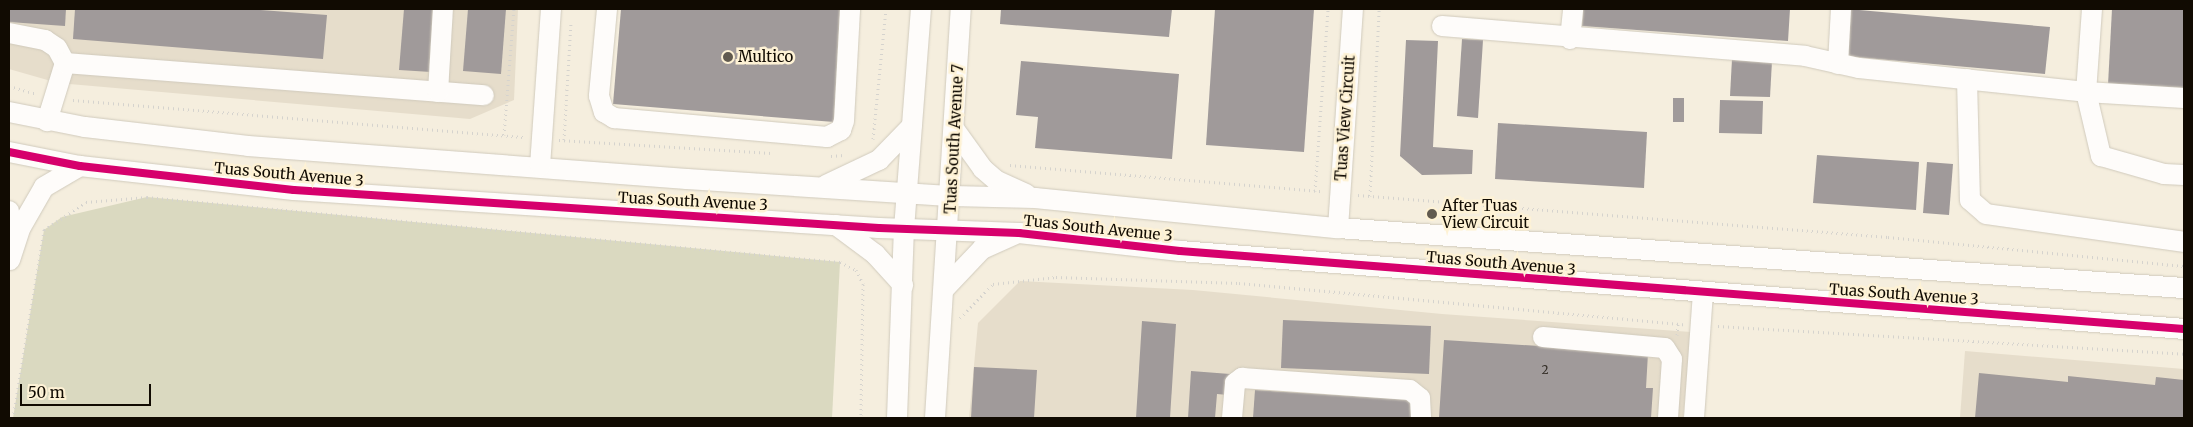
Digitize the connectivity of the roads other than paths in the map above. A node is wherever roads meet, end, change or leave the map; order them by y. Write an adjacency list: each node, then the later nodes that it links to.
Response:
1 (443, 9): 17 (street)
2 (551, 9): 27 (street)
3 (607, 9): 4 (street)
4 (850, 9)
5 (921, 9): 23 (street)
6 (962, 9): 24 (street, Tuas South Avenue 7)
7 (1353, 9): 36 (street, Tuas View Circuit)
8 (1573, 9): 13 (street)
9 (1841, 9): 15 (street)
10 (2092, 9): 18 (street)
11 (1442, 26): 13 (street)
12 (9, 33): 14 (street)
13 (1570, 39): 15 (street)
14 (66, 63): 17 (street); 22 (street)
15 (1838, 64): 16 (street)
16 (1967, 79): 18 (street); 39 (street)
17 (438, 92): 19 (street)
18 (2086, 92): 20 (street); 28 (street)
19 (484, 95)
20 (2184, 98)
21 (9, 112): 22 (street, Tuas South Avenue 3)
22 (47, 120): 27 (street, Tuas South Avenue 3)
23 (912, 126): 29 (street); 30 (street)
24 (955, 130): 31 (street, Tuas South Avenue 7); 32 (street)
25 (9, 152): 26 (street, Tuas South Avenue 3)
26 (80, 166): 34 (street, Tuas South Avenue 3); 40 (street)
27 (540, 166): 29 (street, Tuas South Avenue 3)
28 (2184, 175)
29 (822, 186): 30 (street, Tuas South Avenue 3)
30 (907, 192): 31 (street, Tuas South Avenue 3); 35 (street)
31 (952, 196): 32 (street, Tuas South Avenue 3); 37 (street, Tuas South Avenue 7)
32 (1035, 198): 36 (street, Tuas South Avenue 3)
33 (9, 211): 40 (street)
34 (832, 222): 35 (street, Tuas South Avenue 3); 41 (street)
35 (904, 228): 37 (street, Tuas South Avenue 3); 41 (street)
36 (1338, 228): 43 (street, Tuas South Avenue 3)
37 (950, 229): 38 (street, Tuas South Avenue 3); 42 (street, Tuas South Avenue 7)
38 (1019, 233): 42 (street); 44 (street, Tuas South Avenue 3)
39 (2184, 242)
40 (10, 266)
41 (903, 285): 47 (street)
42 (945, 288): 48 (street, Tuas South Avenue 7)
43 (2184, 288)
44 (1703, 292): 45 (street, Tuas South Avenue 3); 52 (street)
45 (2184, 329)
46 (1543, 336): 51 (street)
47 (897, 418)
48 (935, 418)
49 (1232, 418): 50 (street)
50 (1421, 418)
51 (1668, 418)
52 (1694, 418)

